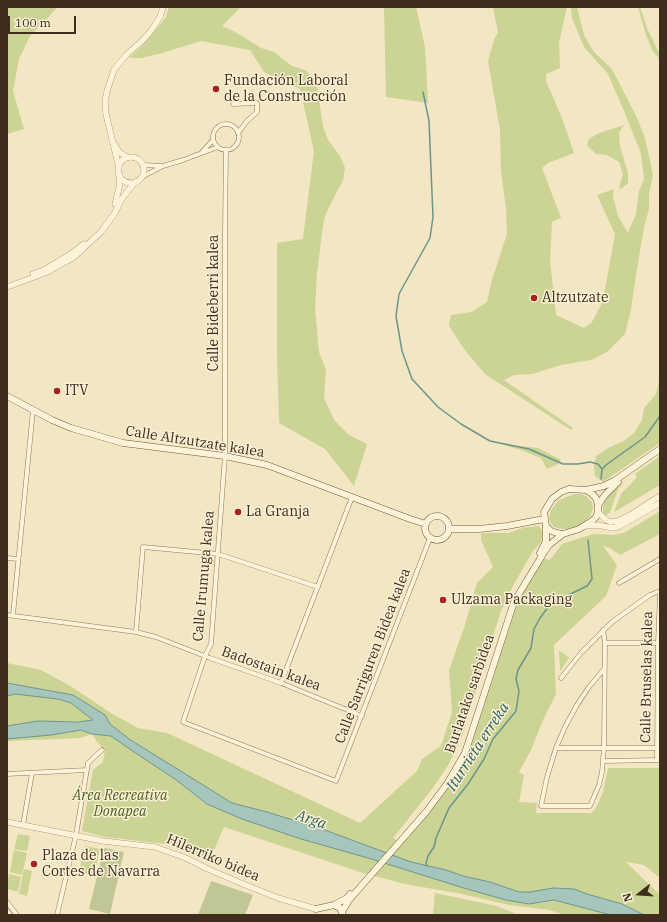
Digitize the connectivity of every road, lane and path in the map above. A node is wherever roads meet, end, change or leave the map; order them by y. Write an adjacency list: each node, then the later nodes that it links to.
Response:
1 (163, 7): 7 (street)
2 (233, 104): 3 (street)
3 (247, 121): 4 (street); 5 (street)
4 (234, 128): 5 (street); 6 (street)
5 (238, 133): 9 (street)
6 (213, 140): 8 (street); 10 (street)
7 (113, 142): 11 (street); 14 (street)
8 (218, 147): 9 (street); 10 (street)
9 (226, 150): 24 (street, Calle Bideberri kalea)
10 (202, 153): 13 (street)
11 (127, 157): 12 (street); 14 (street)
12 (143, 165): 13 (street); 16 (street)
13 (163, 166): 16 (street)
14 (119, 168): 15 (street)
15 (120, 175): 17 (street); 18 (street)
16 (142, 177): 17 (street)
17 (135, 182): 19 (street)
18 (7, 283)
19 (7, 287)
20 (7, 396): 21 (main road, Calle Altzutzate kalea)
21 (33, 410): 24 (main road, Calle Altzutzate kalea); 40 (street)
22 (660, 449): 25 (main road)
23 (660, 452): 29 (main road)
24 (226, 456): 27 (main road, Calle Altzutzate kalea); 38 (street, Calle Irumuga kalea)
25 (586, 490): 29 (main road); 31 (main road)
26 (660, 496): 30 (street)
27 (352, 497): 32 (main road, Calle Altzutzate kalea); 43 (street)
28 (660, 503): 34 (street)
29 (598, 505): 30 (main road)
30 (598, 512): 34 (main road)
31 (544, 519): 33 (main road); 35 (main road)
32 (426, 524): 35 (main road); 37 (main road)
33 (546, 526): 36 (main road); 69 (main road, Burlatako sarbidea)
34 (585, 526): 36 (main road)
35 (449, 529): 37 (main road)
36 (563, 534): 69 (main road, Burlatako sarbidea)
37 (430, 538): 55 (street, Calle Sarriguren Bidea kalea)
38 (218, 554): 43 (street); 48 (street); 51 (street, Calle Irumuga kalea)
39 (7, 558): 40 (street)
40 (18, 559): 46 (street)
41 (660, 559): 42 (street)
42 (619, 582)
43 (318, 587): 54 (street)
44 (660, 592): 47 (street); 50 (street, Calle Bruselas kalea)
45 (7, 615): 46 (street, Badostain kalea)
46 (13, 615): 48 (street, Badostain kalea)
47 (603, 630): 49 (street); 53 (street)
48 (136, 632): 51 (street, Badostain kalea)
49 (604, 643): 50 (street); 52 (street)
50 (659, 643): 58 (street, Calle Bruselas kalea)
51 (205, 656): 54 (street, Badostain kalea); 65 (street, Calle Irumuga kalea)
52 (604, 669): 56 (street); 57 (street)
53 (561, 678)
54 (281, 683): 55 (street, Badostain kalea)
55 (362, 716): 65 (street, Calle Sarriguren Bidea kalea)
56 (556, 748): 57 (street); 60 (street)
57 (604, 748): 58 (street); 60 (street)
58 (659, 748): 61 (street, Calle Bruselas kalea)
59 (102, 750): 62 (street)
60 (604, 760): 61 (street)
61 (659, 760)
62 (87, 770): 63 (street); 68 (street)
63 (32, 773): 64 (street); 67 (street)
64 (7, 774)
65 (336, 781)
66 (7, 822): 67 (street, Hilerriko bidea)
67 (23, 825): 68 (street, Hilerriko bidea)
68 (76, 835): 74 (street, Hilerriko bidea); 79 (street)
69 (401, 838): 70 (main road, Burlatako sarbidea)
70 (365, 880): 72 (main road, Burlatako sarbidea); 76 (main road, Burlatako sarbidea)
71 (7, 902): 78 (street)
72 (334, 905): 73 (main road, Burlatako sarbidea); 76 (main road)
73 (326, 908): 74 (main road, Hilerriko bidea); 80 (main road)
74 (316, 909): 80 (main road)
75 (7, 911): 77 (street)
76 (343, 914)
77 (10, 915)
78 (17, 915)
79 (57, 915)
80 (322, 915)

